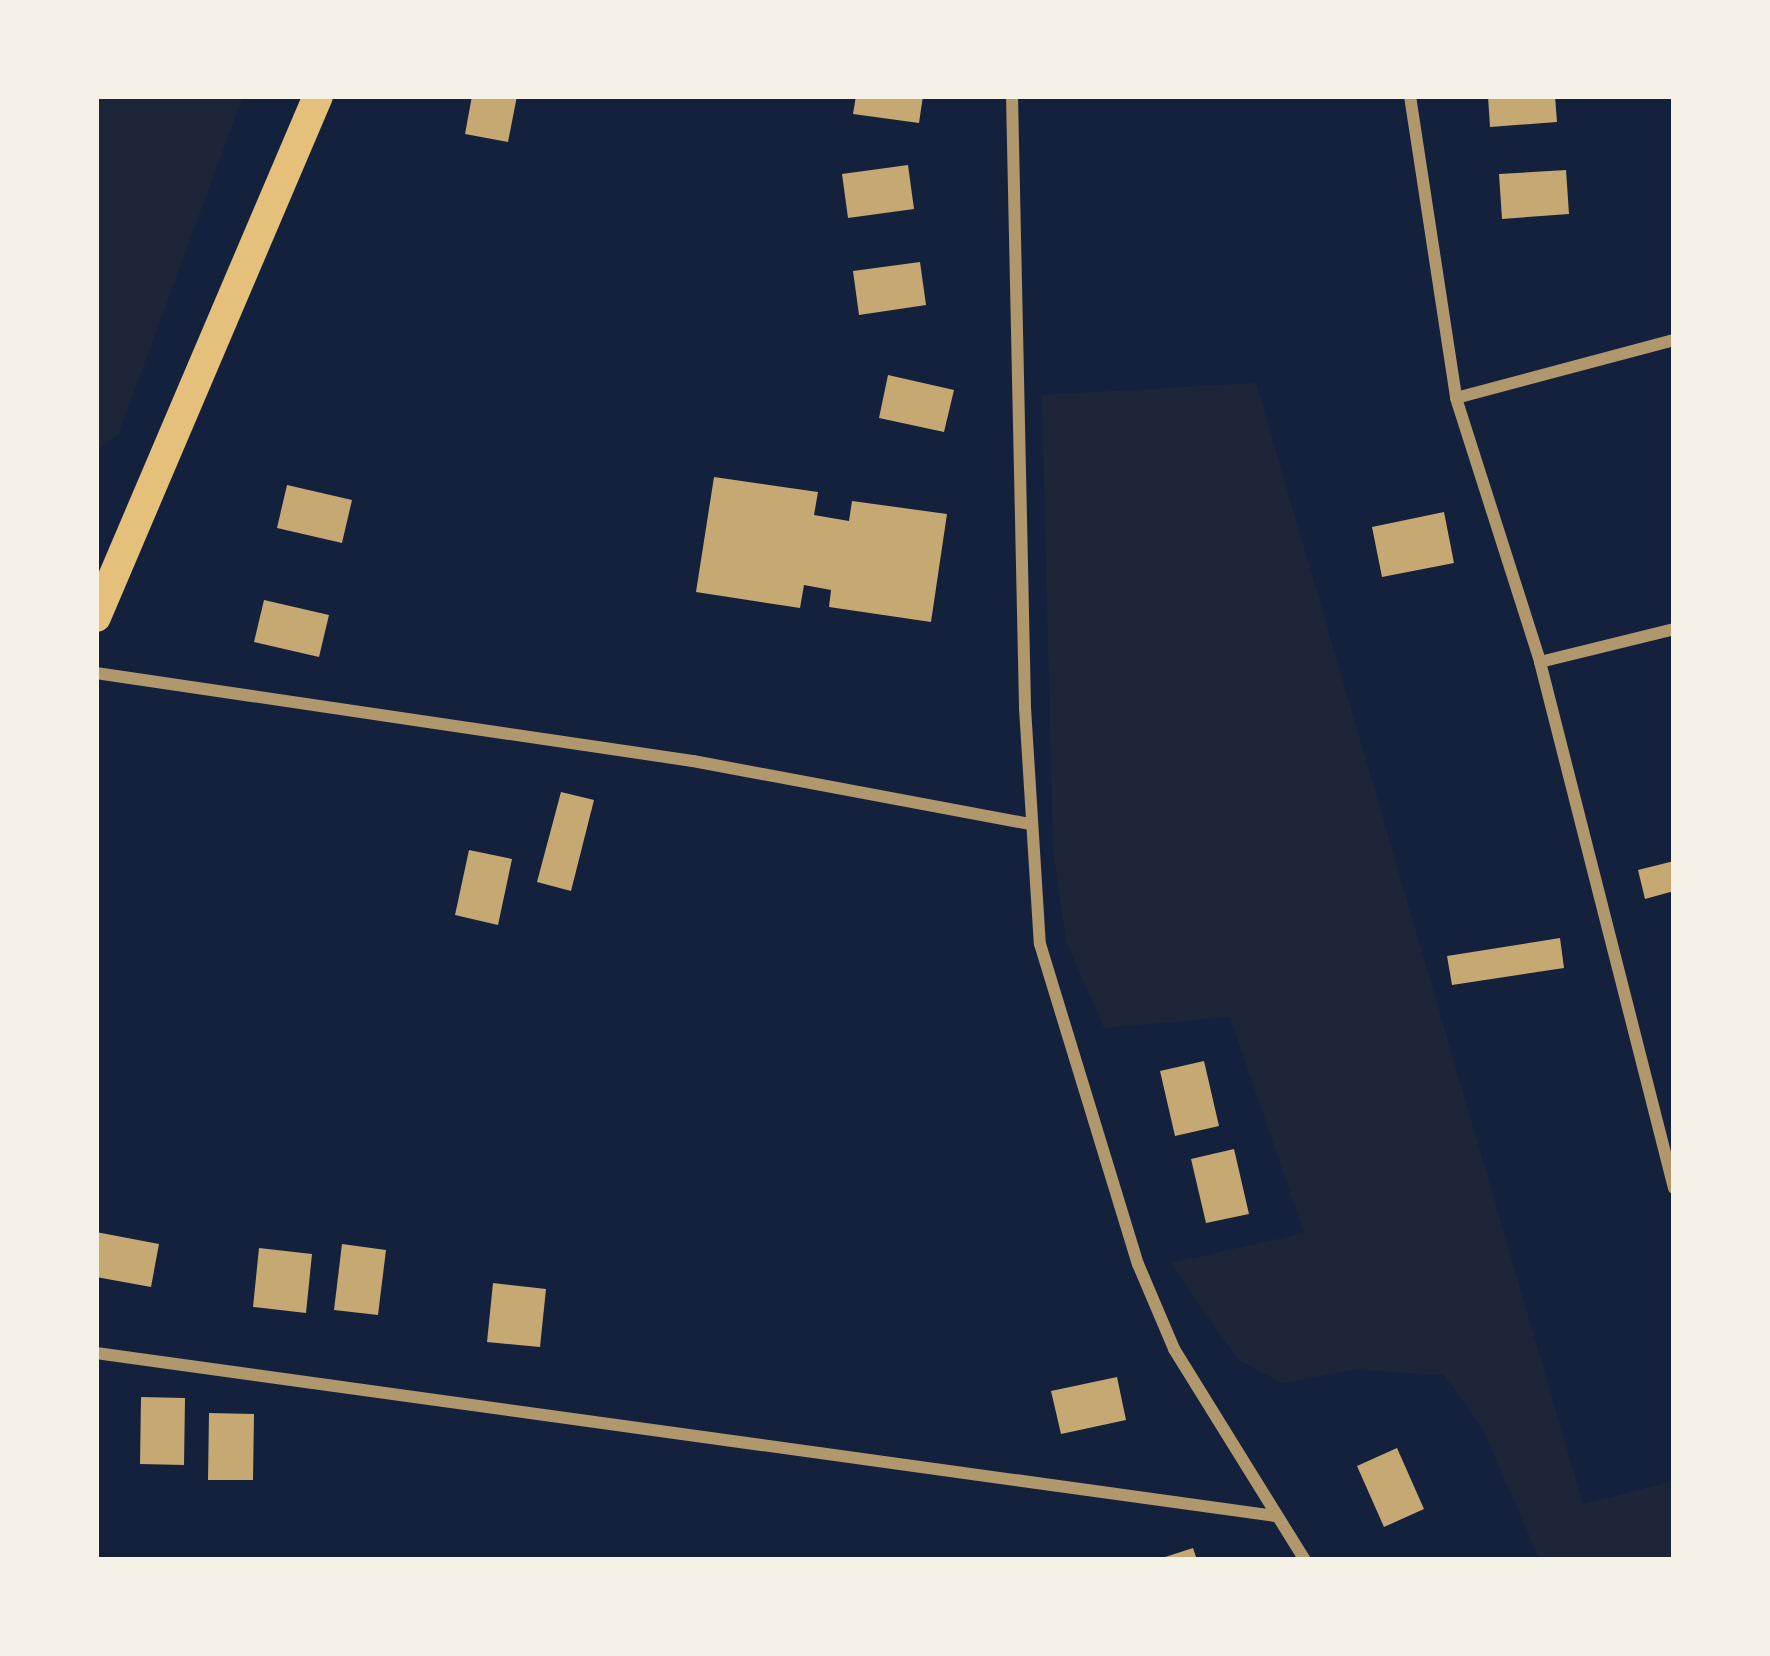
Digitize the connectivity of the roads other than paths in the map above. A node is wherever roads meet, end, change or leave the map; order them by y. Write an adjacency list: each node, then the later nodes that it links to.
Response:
1 (317, 96): 6 (main road)
2 (1012, 96): 10 (street)
3 (1410, 96): 5 (street)
4 (1674, 340): 5 (street)
5 (1456, 398): 8 (street)
6 (96, 617)
7 (1674, 629): 8 (street)
8 (1540, 662): 11 (street)
9 (96, 673): 10 (street)
10 (1029, 824): 13 (street)
11 (1674, 1188)
12 (96, 1354): 13 (street)
13 (1275, 1516): 14 (street)
14 (1305, 1560)

